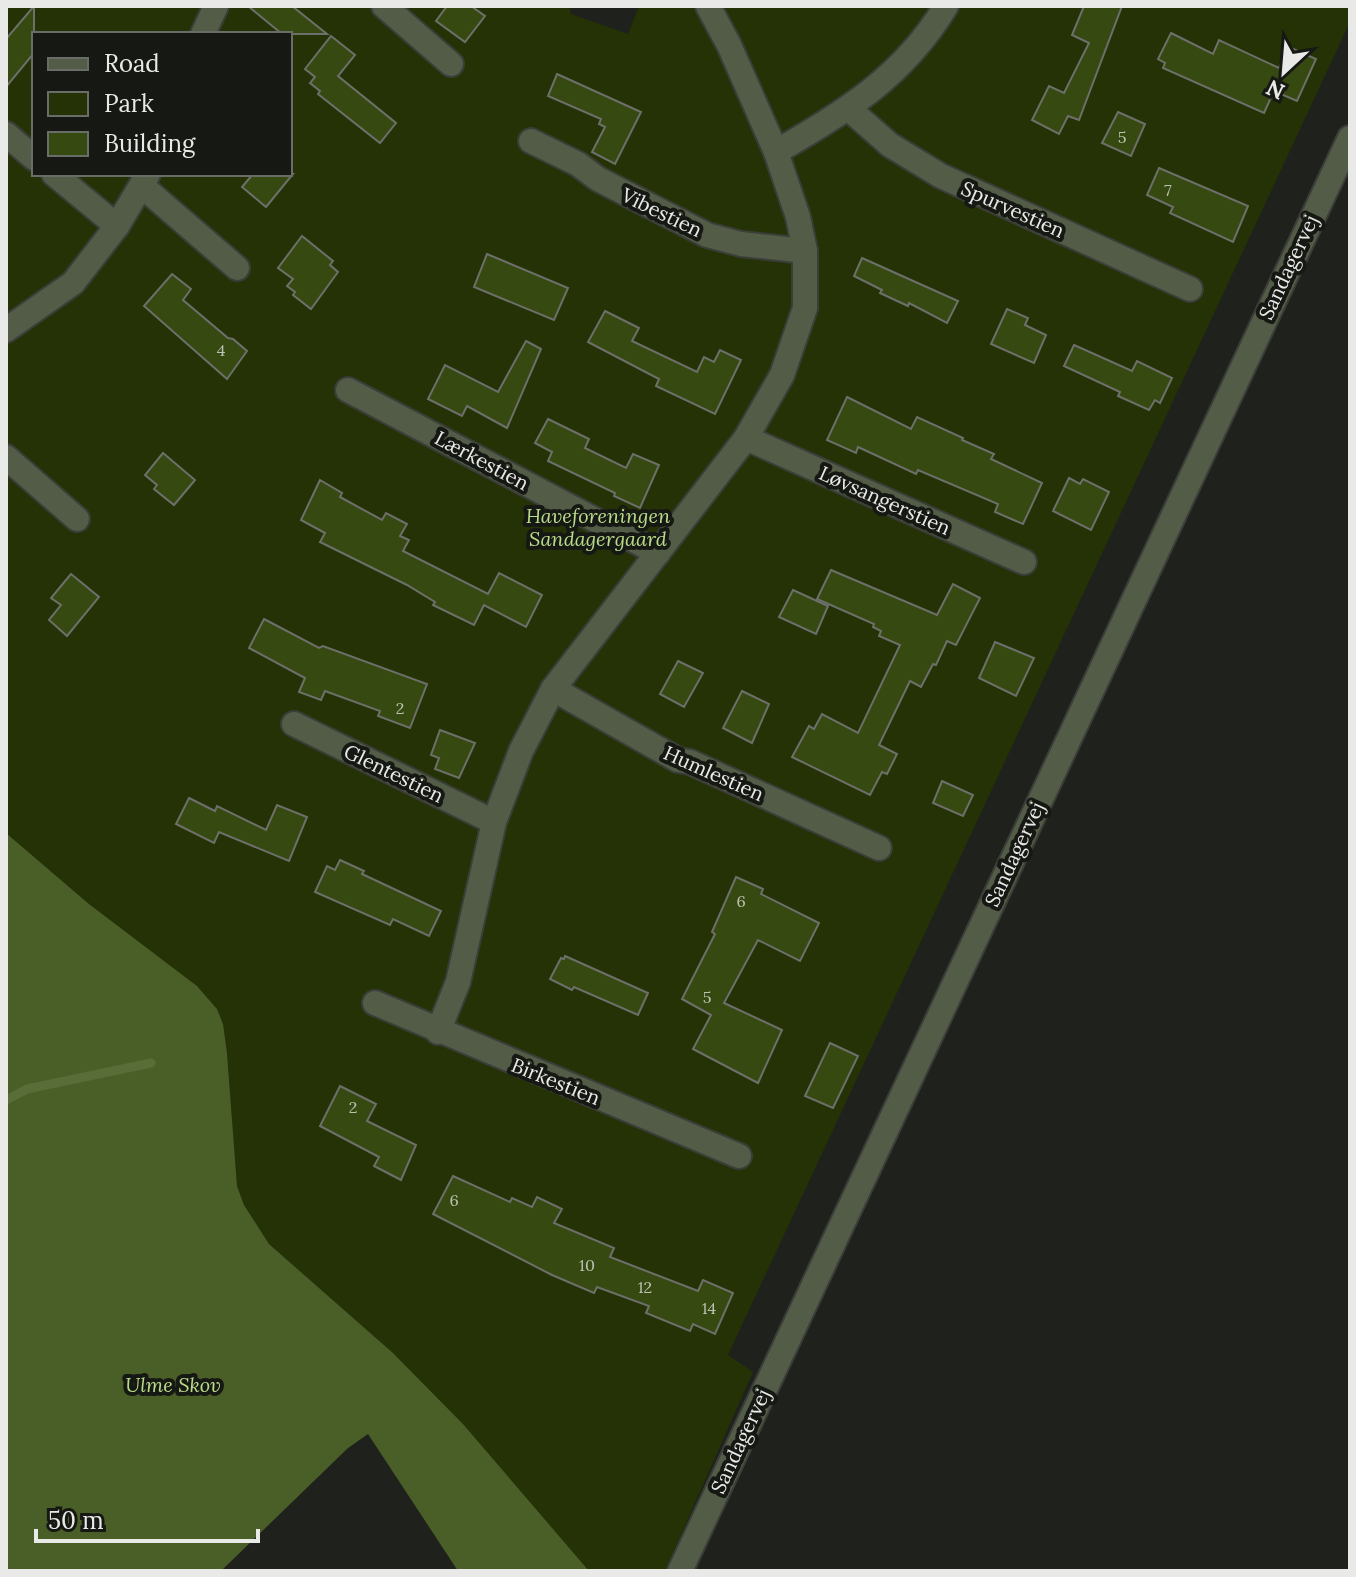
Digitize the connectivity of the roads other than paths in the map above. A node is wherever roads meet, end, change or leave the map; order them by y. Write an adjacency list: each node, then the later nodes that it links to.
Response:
1 (216, 6): 5 (street)
2 (384, 6): 6 (street)
3 (708, 6): 11 (street)
4 (946, 6): 7 (street)
5 (204, 32)
6 (451, 64)
7 (849, 109): 11 (street); 18 (street, Spurvestien)
8 (6, 134): 12 (street)
9 (1350, 138): 33 (street, Sandagervej)
10 (531, 141): 16 (street, Vibestien)
11 (776, 152): 16 (street)
12 (32, 156)
13 (56, 176): 15 (street)
14 (145, 180): 15 (street); 17 (street)
15 (117, 226): 19 (street)
16 (805, 251): 21 (street)
17 (237, 268)
18 (1190, 289)
19 (6, 330)
20 (348, 390): 24 (street, Lærkestien)
21 (746, 438): 24 (street); 25 (street, Løvsangerstien)
22 (6, 457): 23 (street)
23 (77, 519)
24 (658, 553): 26 (street)
25 (1024, 562)
26 (553, 689): 28 (street); 29 (street, Humlestien)
27 (294, 724): 28 (street, Glentestien)
28 (494, 822): 31 (street)
29 (879, 848)
30 (375, 1003): 31 (street, Birkestien)
31 (438, 1032): 32 (street, Birkestien)
32 (739, 1156)
33 (680, 1571)

